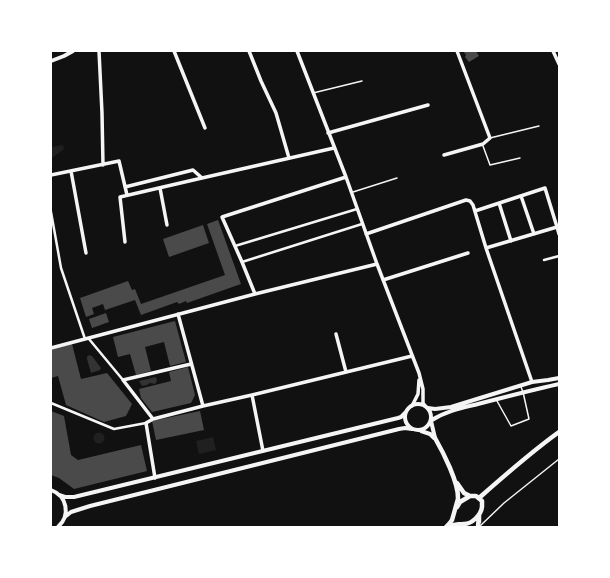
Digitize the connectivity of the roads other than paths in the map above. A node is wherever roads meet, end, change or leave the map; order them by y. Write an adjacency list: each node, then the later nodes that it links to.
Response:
1 (73, 51): 8 (street)
2 (99, 51): 22 (street)
3 (174, 51): 14 (street)
4 (249, 51): 20 (street)
5 (297, 51): 11 (street)
6 (457, 51): 16 (street)
7 (554, 51): 9 (street)
8 (51, 61)
9 (559, 64)
10 (362, 81): 11 (lane)
11 (313, 93): 15 (street)
12 (428, 105): 15 (street)
13 (539, 126): 16 (lane)
14 (205, 128)
15 (328, 133): 18 (street)
16 (490, 138): 17 (street)
17 (483, 144): 19 (street); 21 (lane)
18 (334, 148): 20 (street); 25 (street)
19 (444, 155)
20 (289, 158): 26 (street)
21 (520, 158)
22 (103, 164): 23 (street); 28 (street)
23 (71, 171): 24 (street); 47 (street)
24 (51, 175)
25 (346, 177): 30 (street); 45 (street)
26 (202, 178): 28 (street); 29 (street)
27 (397, 178): 30 (lane)
28 (125, 186): 31 (street)
29 (160, 188): 31 (street); 38 (street)
30 (351, 192): 34 (street)
31 (127, 195): 44 (street)
32 (521, 196): 33 (street); 39 (street); 41 (street)
33 (499, 203): 35 (street); 43 (street)
34 (357, 209): 37 (street); 45 (street)
35 (475, 211): 40 (street); 46 (street)
36 (51, 212): 57 (street)
37 (362, 224): 40 (street); 51 (street)
38 (167, 225)
39 (557, 227): 41 (street); 42 (street)
40 (366, 234): 52 (street)
41 (534, 234): 43 (street)
42 (559, 234)
43 (511, 241): 46 (street)
44 (125, 242)
45 (235, 246): 51 (street)
46 (486, 248): 65 (street)
47 (86, 253)
48 (468, 253): 53 (street)
49 (559, 256): 50 (street)
50 (544, 260)
51 (242, 262): 54 (street)
52 (377, 264): 53 (street); 54 (street)
53 (383, 280): 59 (street)
54 (255, 294): 55 (street)
55 (178, 314): 57 (street); 60 (street)
56 (336, 334): 61 (street)
57 (87, 339): 58 (street); 64 (street)
58 (51, 348)
59 (412, 356): 61 (street); 62 (street)
60 (191, 364): 64 (street); 72 (street)
61 (346, 372): 69 (street)
62 (419, 373): 73 (street); 74 (street)
63 (559, 378): 65 (street)
64 (122, 380): 76 (street)
65 (532, 382): 67 (street)
66 (559, 384): 68 (street)
67 (520, 386): 68 (lane); 74 (street)
68 (524, 392): 70 (street); 70 (lane)
69 (252, 395): 72 (street); 83 (street)
70 (496, 399): 77 (street)
71 (51, 403): 78 (street)
72 (203, 406): 76 (street)
73 (412, 406): 74 (street); 75 (street)
74 (426, 407): 77 (street)
75 (406, 412): 79 (street); 83 (street)
76 (152, 419): 78 (street)
77 (432, 420): 80 (street); 82 (street)
78 (146, 423): 85 (street)
79 (412, 429): 80 (street); 93 (street)
80 (421, 431): 82 (street)
81 (559, 432): 90 (main road)
82 (435, 438): 86 (main road)
83 (263, 451): 85 (street)
84 (559, 459): 95 (lane)
85 (155, 478): 88 (street)
86 (454, 480): 89 (main road); 91 (main road)
87 (51, 490): 88 (street)
88 (59, 495): 93 (street)
89 (470, 496): 90 (main road); 91 (main road)
90 (479, 498): 92 (main road)
91 (454, 512): 97 (main road)
92 (479, 515): 94 (main road); 95 (main road)
93 (66, 516): 96 (street)
94 (466, 524): 95 (main road); 97 (main road)
95 (478, 526)
96 (58, 527)
97 (447, 527)

